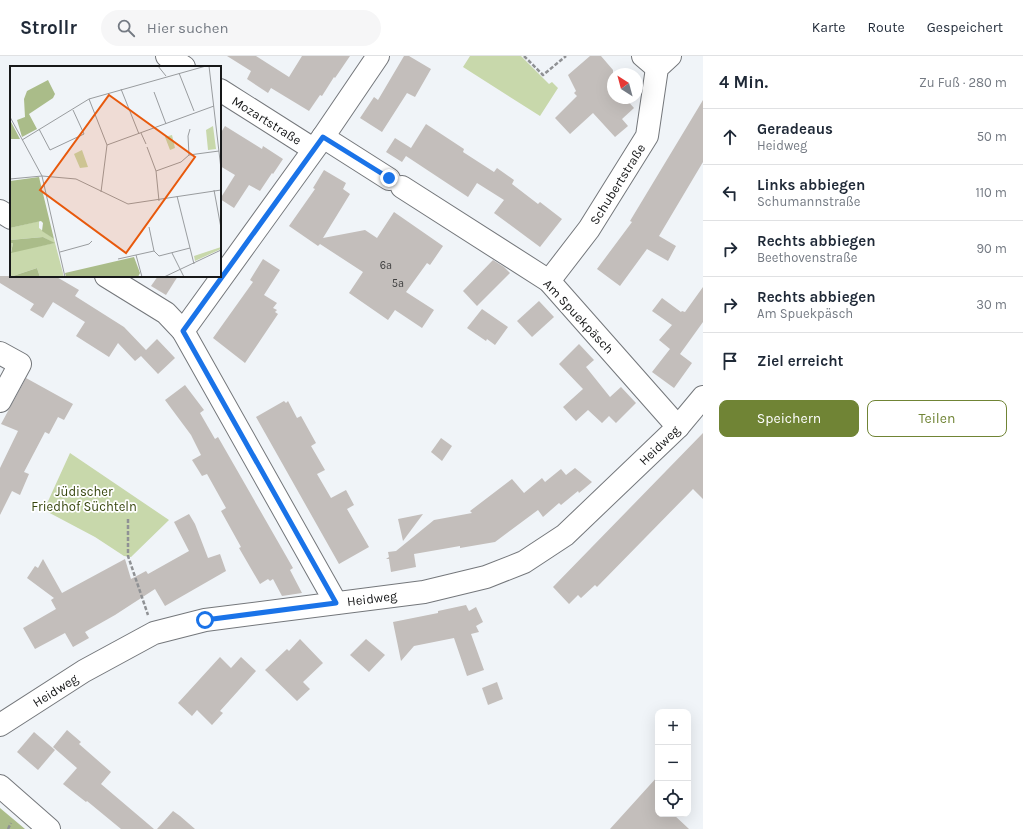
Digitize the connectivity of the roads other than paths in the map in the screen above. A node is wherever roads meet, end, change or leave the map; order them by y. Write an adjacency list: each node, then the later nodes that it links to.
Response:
1 (166, 56): 4 (street)
2 (378, 56): 6 (street)
3 (657, 60): 10 (street, Schubertstraße)
4 (182, 66)
5 (221, 91): 6 (street, Mozartstraße)
6 (318, 143): 10 (street, Am Spuekpäsch); 11 (street)
7 (0, 211): 8 (street)
8 (10, 217)
9 (108, 277): 11 (street)
10 (549, 281): 15 (street, Am Spuekpäsch)
11 (183, 331): 16 (street)
12 (0, 353): 14 (street)
13 (703, 397): 15 (street, Heidweg)
14 (0, 401)
15 (678, 427): 16 (street, Heidweg)
16 (336, 603): 17 (street, Heidweg)
17 (0, 724)
18 (0, 786): 19 (street)
19 (49, 829)

